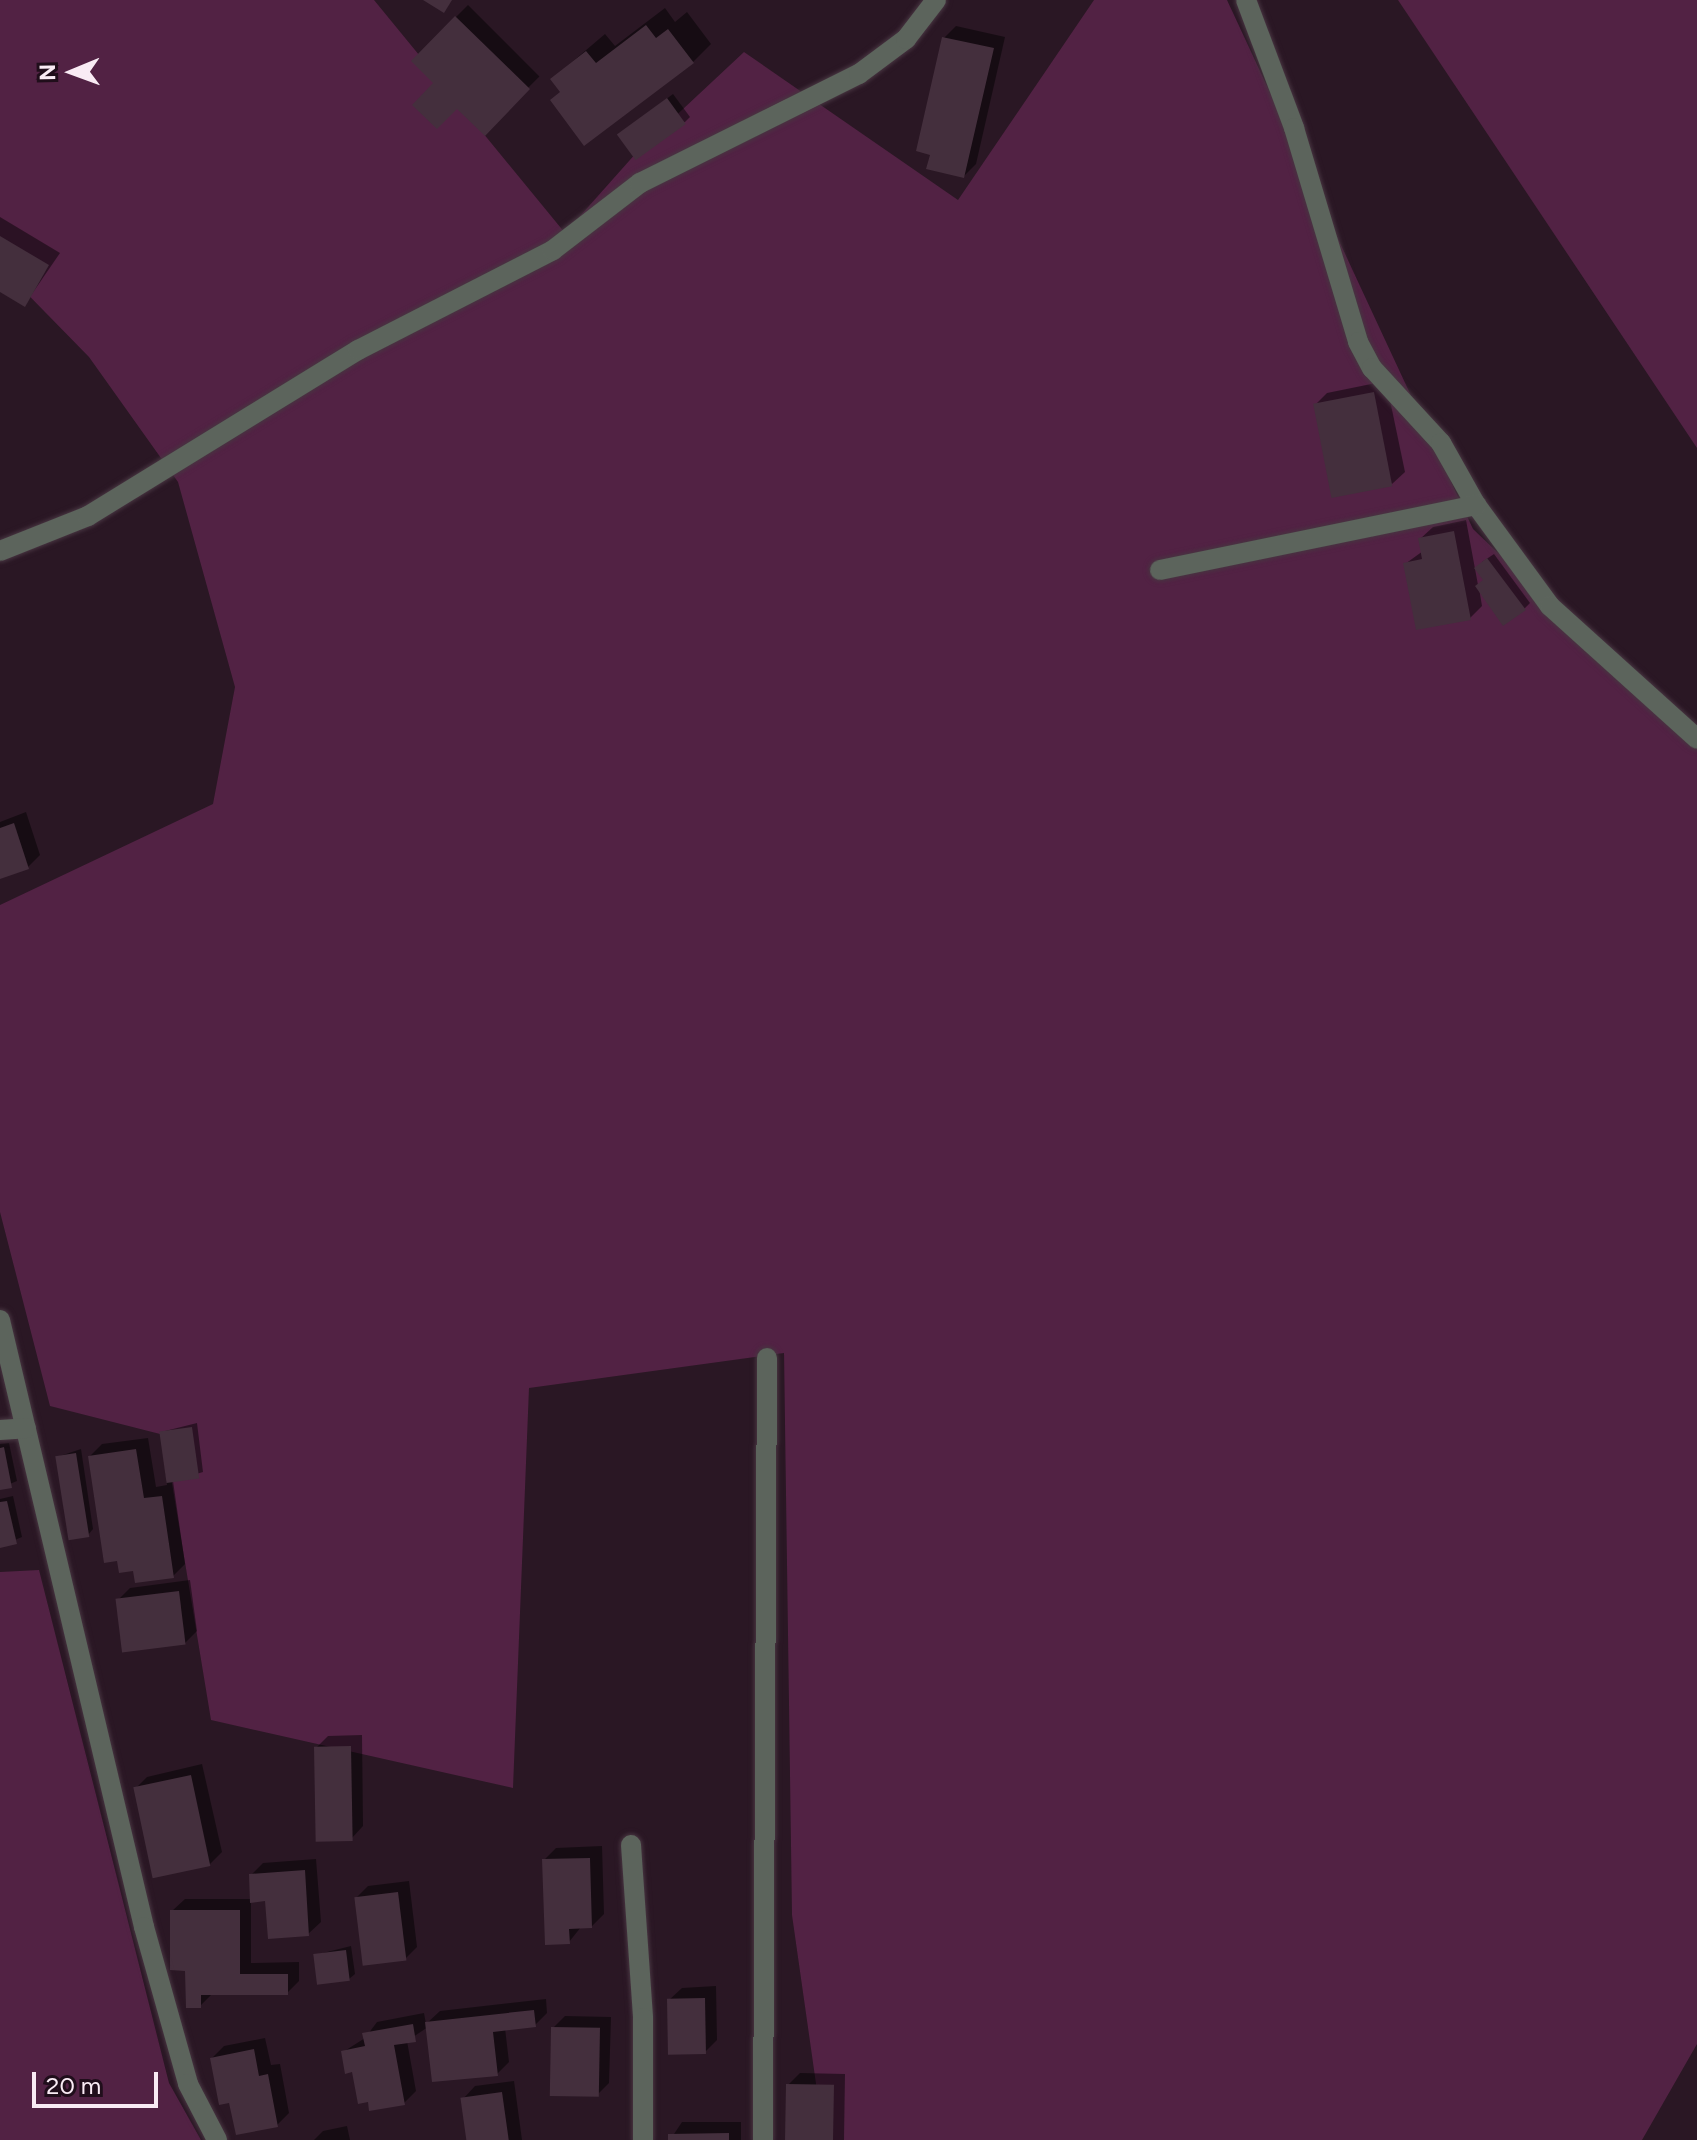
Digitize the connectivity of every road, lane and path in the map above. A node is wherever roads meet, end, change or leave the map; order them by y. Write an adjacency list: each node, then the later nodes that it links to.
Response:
1 (936, 0): 4 (street)
2 (1246, 0): 3 (street)
3 (1476, 505): 5 (street); 6 (street)
4 (0, 551)
5 (1160, 570)
6 (1697, 739)
7 (0, 1320): 9 (street)
8 (767, 1358): 14 (street)
9 (26, 1428): 10 (street); 12 (street)
10 (0, 1430)
11 (631, 1845): 13 (street)
12 (217, 2140)
13 (643, 2140)
14 (763, 2140)

